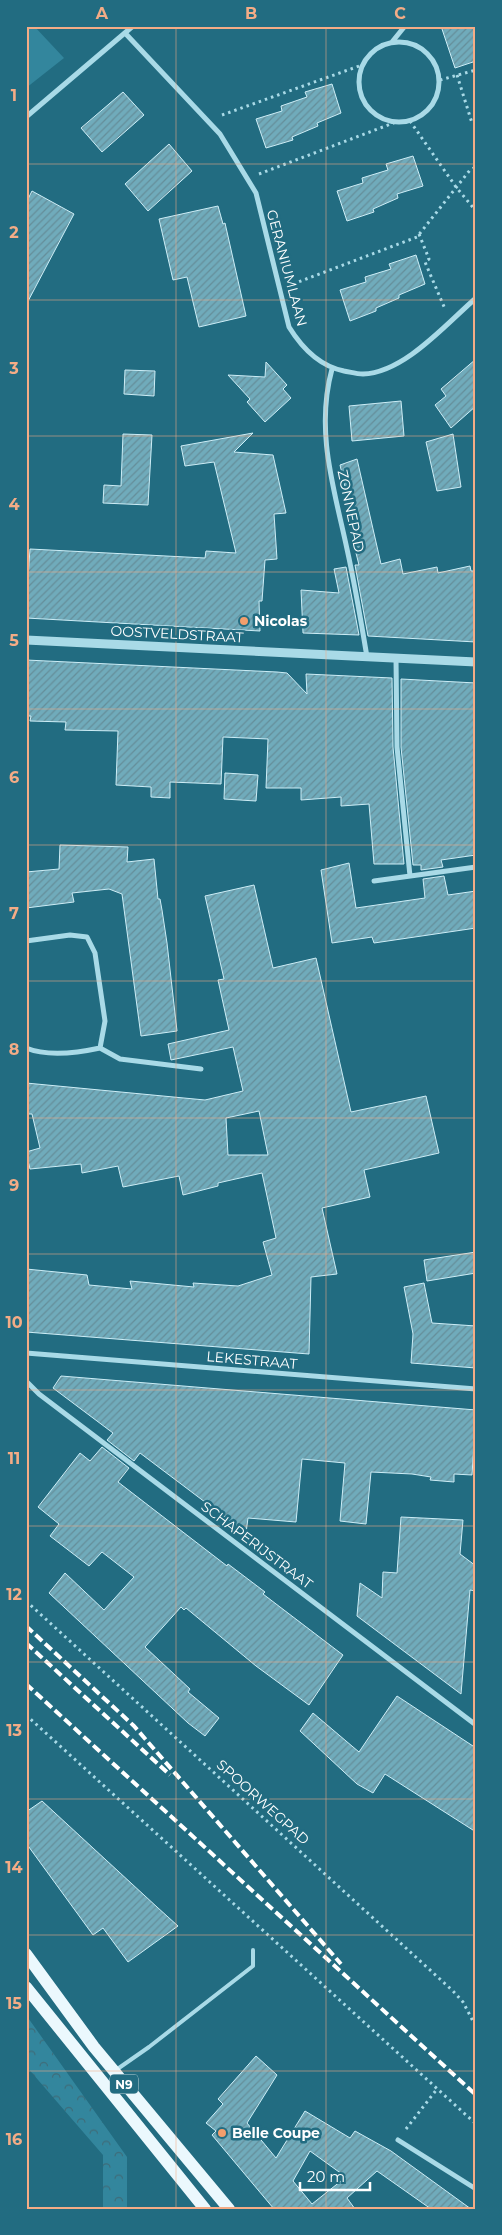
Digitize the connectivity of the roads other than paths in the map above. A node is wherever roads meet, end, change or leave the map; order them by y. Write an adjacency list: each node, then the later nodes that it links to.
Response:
1 (133, 26): 3 (street)
2 (405, 26): 4 (street)
3 (126, 33): 5 (street); 7 (street, GERANIUMLAAN)
4 (392, 42): 4 (street)
5 (26, 117)
6 (476, 298): 7 (street, GERANIUMLAAN)
7 (332, 369): 9 (street, ZONNEPAD)
8 (26, 640): 9 (street, OOSTVELDSTRAAT)
9 (367, 657): 10 (street, OOSTVELDSTRAAT)
10 (396, 658): 11 (street, OOSTVELDSTRAAT); 13 (street)
11 (476, 662)
12 (476, 867): 13 (street)
13 (410, 876): 14 (street)
14 (374, 881)
15 (26, 941): 17 (street)
16 (26, 1048): 17 (street)
17 (100, 1048): 18 (street)
18 (201, 1068)
19 (26, 1353): 21 (street, LEKESTRAAT)
20 (26, 1381): 22 (street, SCHAPERIJSTRAAT)
21 (476, 1389)
22 (476, 1726)
23 (26, 1864): 24 (lane)
24 (26, 1882)
25 (253, 1950): 28 (lane)
26 (26, 1954): 28 (main road, N9)
27 (26, 1987): 31 (main road, N9)
28 (114, 2071): 32 (main road, N9)
29 (398, 2140): 30 (street)
30 (476, 2189)
31 (205, 2209)
32 (229, 2209)

